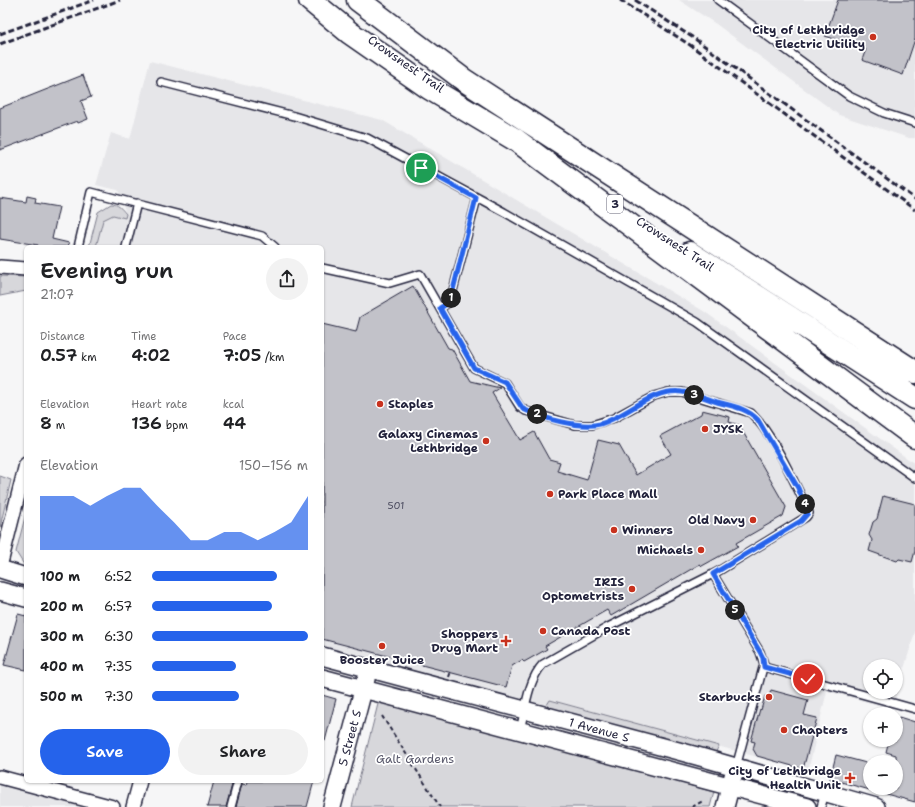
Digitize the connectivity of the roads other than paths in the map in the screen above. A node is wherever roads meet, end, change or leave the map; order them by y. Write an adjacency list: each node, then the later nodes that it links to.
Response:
1 (310, 0): 9 (highway)
2 (322, 0): 9 (highway, Crowsnest Trail / 3)
3 (358, 0): 6 (highway, Crowsnest Trail / 3)
4 (372, 0): 6 (highway)
5 (718, 0): 8 (lane)
6 (464, 80): 10 (highway, Crowsnest Trail / 3)
7 (161, 82): 11 (lane)
8 (915, 123)
9 (516, 140): 22 (highway, Crowsnest Trail / 3); 23 (highway)
10 (636, 192): 20 (highway); 21 (highway, Crowsnest Trail / 3)
11 (476, 198): 19 (lane); 25 (lane)
12 (137, 203): 13 (lane); 14 (lane); 15 (lane)
13 (78, 245)
14 (126, 245)
15 (273, 245)
16 (0, 267): 18 (street)
17 (324, 268): 19 (lane)
18 (24, 269)
19 (440, 308): 27 (lane)
20 (915, 355)
21 (915, 372)
22 (915, 398)
23 (915, 438)
24 (24, 472): 26 (street)
25 (915, 478)
26 (0, 568): 28 (street)
27 (713, 574): 32 (lane); 37 (lane)
28 (24, 576)
29 (0, 591): 30 (street)
30 (24, 597)
31 (324, 657): 33 (street, 1 Avenue S)
32 (764, 667): 36 (lane); 39 (lane)
33 (369, 669): 35 (street, 5 Street S); 37 (street, 1 Avenue S)
34 (324, 679): 35 (street, 1 Avenue S)
35 (364, 689): 38 (street, 1 Avenue S); 48 (street, 5 Street S)
36 (915, 709)
37 (525, 710): 38 (lane); 39 (street, 1 Avenue S)
38 (520, 731): 43 (street, 1 Avenue S)
39 (736, 767): 43 (street); 44 (street, 1 Avenue S)
40 (0, 777): 45 (street)
41 (139, 783): 46 (street)
42 (237, 783): 47 (lane)
43 (730, 788): 49 (street); 50 (street, 1 Avenue S)
44 (823, 800): 51 (street, 1 Avenue S)
45 (113, 807)
46 (133, 807)
47 (231, 807)
48 (332, 807)
49 (725, 807)
50 (807, 807)
51 (876, 807)

